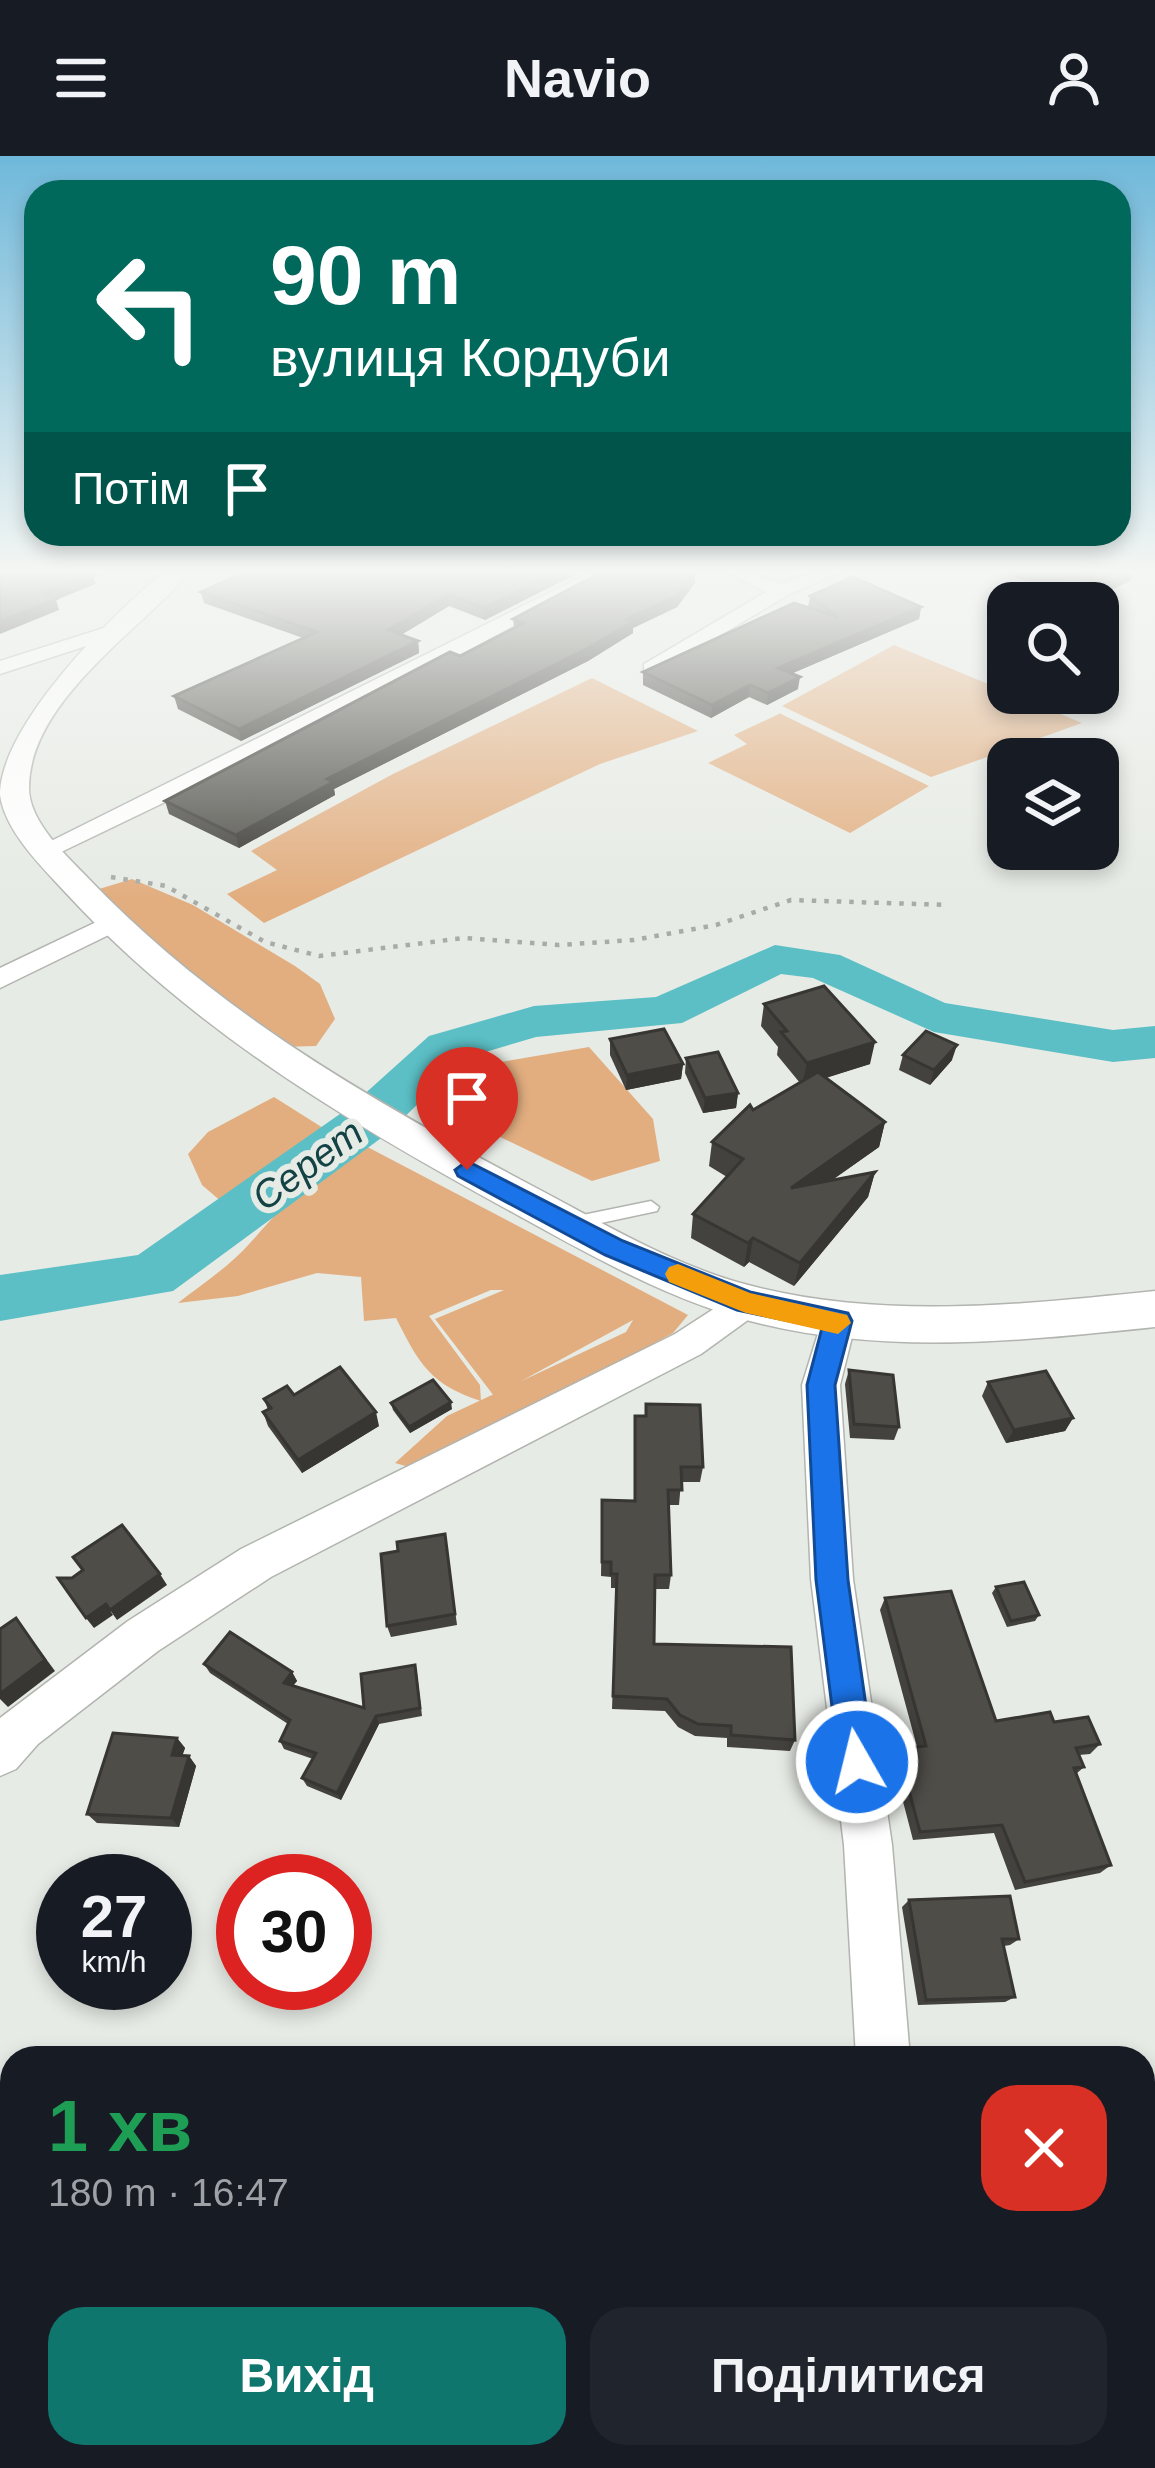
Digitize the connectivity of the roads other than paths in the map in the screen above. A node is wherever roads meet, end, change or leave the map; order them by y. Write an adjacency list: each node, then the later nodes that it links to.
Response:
1 (72, 682): 3 (street)
2 (394, 682): 3 (street)
3 (46, 850): 4 (street)
4 (113, 922): 5 (street); 7 (street)
5 (0, 979)
6 (651, 1207): 7 (lane)
7 (568, 1224): 8 (street)
8 (746, 1302): 10 (street); 11 (street)
9 (1155, 1309): 10 (street)
10 (838, 1321): 12 (street)
11 (0, 1753)
12 (882, 2046)

